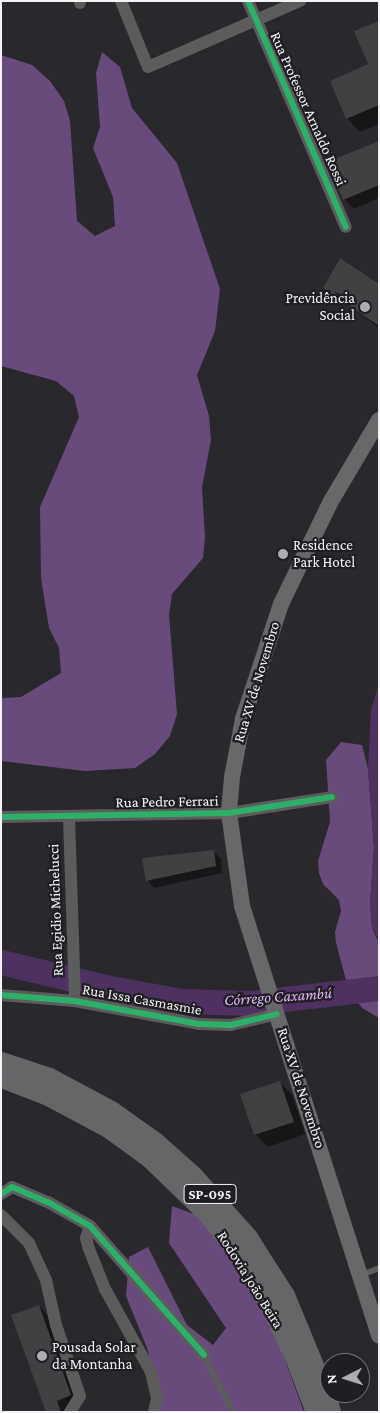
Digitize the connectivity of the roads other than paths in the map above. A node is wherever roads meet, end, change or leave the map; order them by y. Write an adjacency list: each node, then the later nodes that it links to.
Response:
1 (121, 1): 4 (street)
2 (248, 1): 4 (street, Rua Professor Arnaldo Rossi)
3 (300, 1): 4 (street)
4 (256, 20): 5 (street, Rua Professor Arnaldo Rossi)
5 (346, 227)
6 (379, 420): 8 (main road, Rua XV de Novembro)
7 (332, 797): 8 (street, Rua Pedro Ferrari)
8 (229, 813): 10 (street, Rua Pedro Ferrari); 13 (main road, Rua XV de Novembro)
9 (1, 817): 10 (street, Rua Pedro Ferrari)
10 (69, 818): 12 (street, Rua Egidio Michelucci)
11 (1, 995): 12 (street, Rua Issa Casmasmie)
12 (75, 996): 13 (street, Rua Issa Casmasmie)
13 (276, 1012): 20 (main road, Rua XV de Novembro)
14 (1, 1061): 27 (main road, SP-095)
15 (1, 1078): 26 (main road, Rodovia João Beira / SP-095)
16 (1, 1194): 18 (street)
17 (1, 1215): 23 (street)
18 (90, 1226): 22 (street); 24 (street)
19 (379, 1268): 20 (lane)
20 (360, 1274): 21 (main road, Rua XV de Novembro)
21 (379, 1336)
22 (204, 1355): 25 (lane)
23 (70, 1412)
24 (154, 1412)
25 (233, 1412)
26 (315, 1412)
27 (331, 1412)

